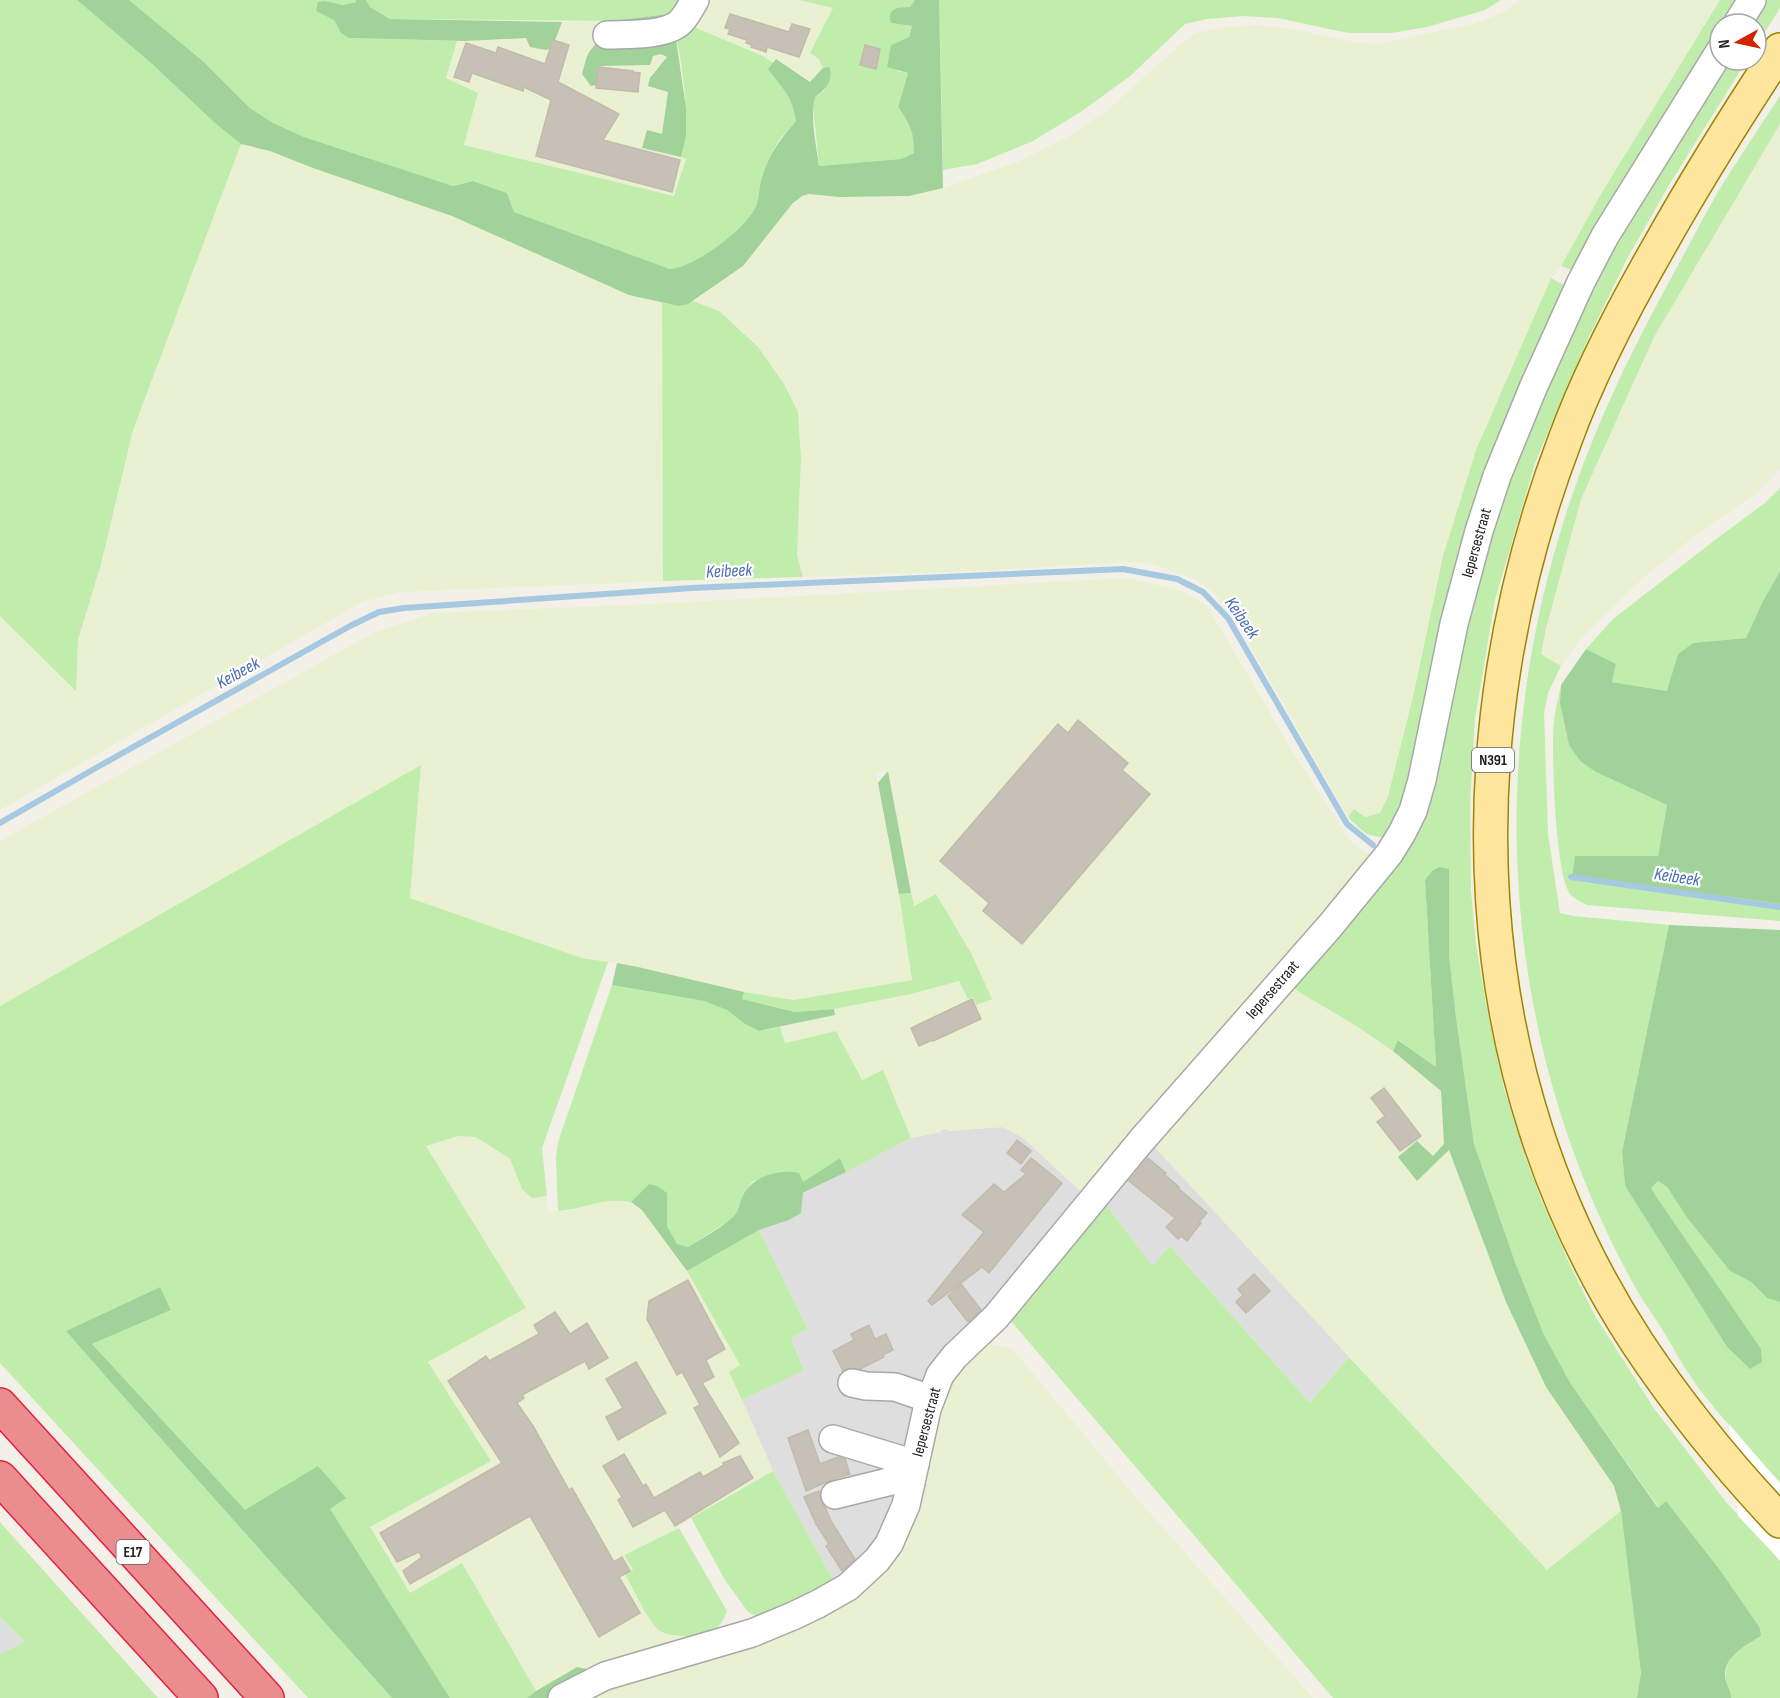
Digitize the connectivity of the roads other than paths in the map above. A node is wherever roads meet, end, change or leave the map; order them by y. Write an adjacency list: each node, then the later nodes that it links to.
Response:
1 (695, 0): 2 (street)
2 (607, 35)
3 (1780, 50): 12 (main road, N391)
4 (1708, 70): 6 (street, Iepersestraat)
5 (852, 1383): 6 (street)
6 (930, 1399): 9 (street, Iepersestraat)
7 (0, 1406): 14 (highway, E17)
8 (833, 1440): 9 (street)
9 (913, 1473): 11 (street); 15 (street, Iepersestraat)
10 (0, 1478): 13 (highway)
11 (835, 1495)
12 (1780, 1521)
13 (201, 1698)
14 (267, 1698)
15 (562, 1698)

